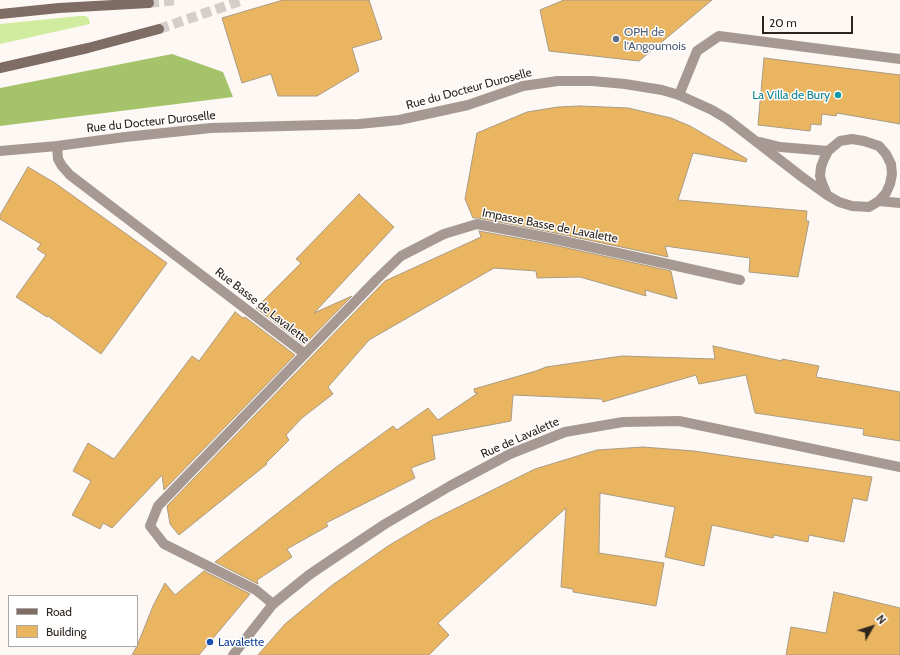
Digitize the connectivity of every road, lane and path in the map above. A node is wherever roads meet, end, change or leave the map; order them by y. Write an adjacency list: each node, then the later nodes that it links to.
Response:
1 (149, 3): 2 (main road)
2 (0, 14)
3 (159, 29): 5 (main road)
4 (900, 59): 6 (street)
5 (0, 68)
6 (679, 95): 7 (street, Rue du Docteur Duroselle); 8 (street, Rue du Docteur Duroselle)
7 (756, 141): 10 (street, Rue du Docteur Duroselle); 13 (street, Rue du Docteur Duroselle)
8 (56, 146): 9 (street); 17 (street, Rue Basse de Lavalette)
9 (0, 151)
10 (828, 151): 11 (street); 13 (street)
11 (891, 164): 12 (street); 14 (street)
12 (900, 169)
13 (827, 195): 14 (street)
14 (879, 201): 15 (street)
15 (900, 203)
16 (740, 280): 17 (street, Impasse Basse de Lavalette)
17 (305, 354): 19 (street, Rue Basse de Lavalette)
18 (900, 467): 19 (street, Rue de Lavalette)
19 (274, 604): 20 (street, Rue de Lavalette)
20 (233, 655)

